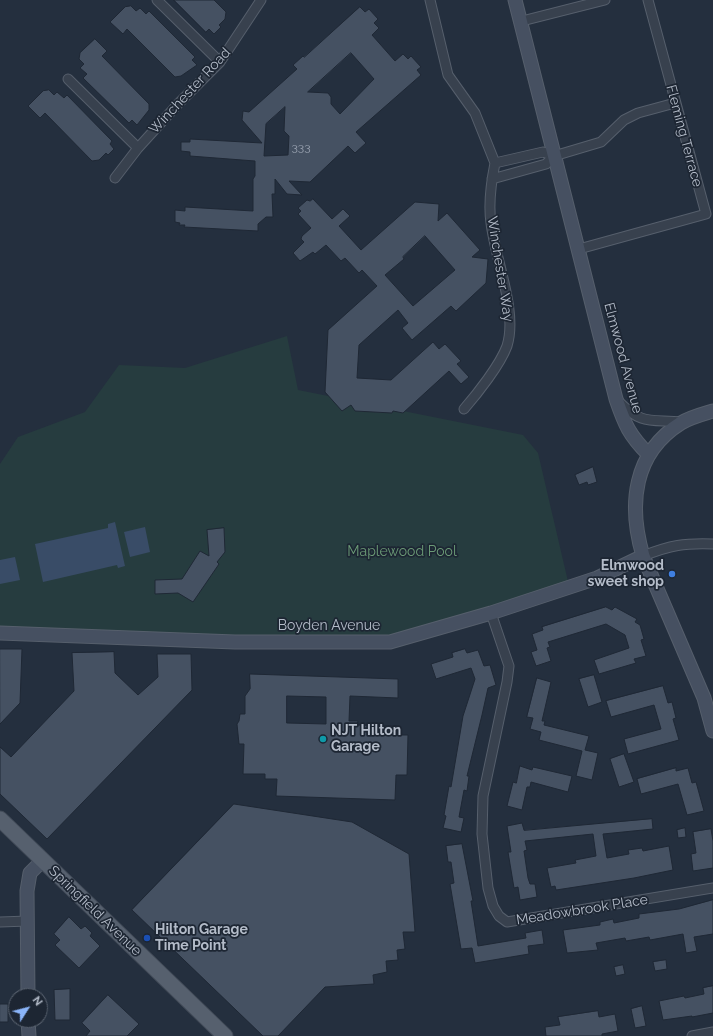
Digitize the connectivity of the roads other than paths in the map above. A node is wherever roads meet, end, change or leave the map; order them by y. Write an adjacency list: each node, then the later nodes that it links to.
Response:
1 (157, 0): 8 (street)
2 (261, 0): 8 (street, Winchester Road)
3 (430, 0): 13 (street)
4 (515, 0): 7 (street, Elmwood Avenue)
5 (605, 0): 7 (street)
6 (648, 0): 10 (street, Fleming Terrace)
7 (522, 21): 12 (street, Elmwood Avenue)
8 (220, 62): 11 (street, Winchester Road)
9 (68, 79): 11 (street)
10 (675, 103): 12 (street); 16 (street, Fleming Terrace)
11 (138, 148): 14 (street, Winchester Road)
12 (554, 156): 13 (street); 15 (street); 16 (street, Elmwood Avenue)
13 (495, 163): 15 (street, Winchester Way)
14 (115, 178)
15 (492, 179): 18 (street, Winchester Way)
16 (579, 249): 17 (street, Elmwood Avenue)
17 (616, 399): 20 (street); 21 (street, Elmwood Avenue)
18 (464, 409)
19 (713, 412): 20 (street)
20 (682, 422): 21 (street)
21 (649, 455): 23 (street)
22 (713, 544): 23 (street)
23 (643, 556): 24 (street, Boyden Avenue); 26 (street)
24 (491, 613): 25 (street, Boyden Avenue); 30 (street, Meadowbrook Place)
25 (0, 632)
26 (709, 698): 27 (street)
27 (713, 731)
28 (0, 819): 29 (main road, Springfield Avenue)
29 (43, 860): 31 (street); 35 (main road, Springfield Avenue)
30 (713, 888)
31 (28, 921): 32 (street); 33 (street)
32 (0, 922)
33 (28, 988)
34 (713, 1032): 36 (street)
35 (225, 1036)
36 (692, 1036)

